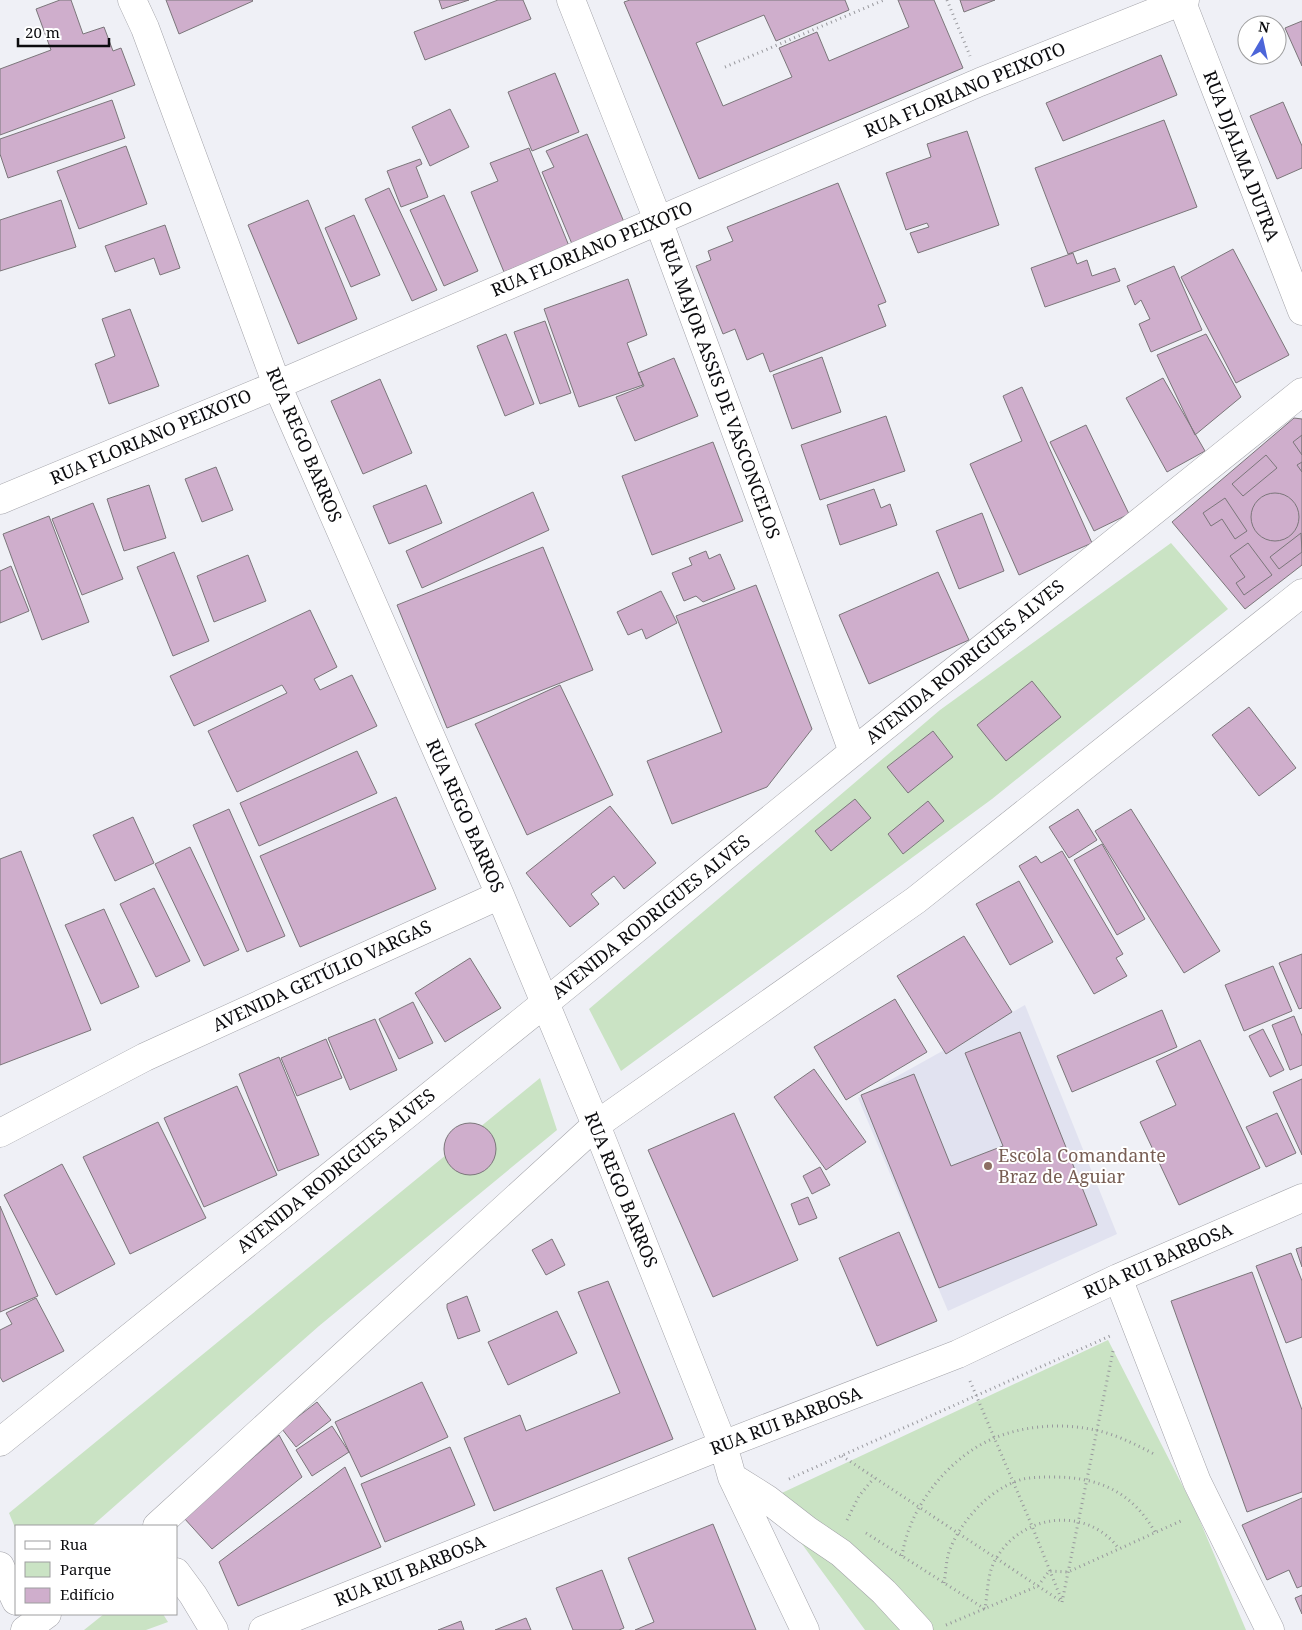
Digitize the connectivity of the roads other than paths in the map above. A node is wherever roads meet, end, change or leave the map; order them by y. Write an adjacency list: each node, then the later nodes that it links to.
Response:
1 (132, 0): 6 (street, RUA REGO BARROS)
2 (571, 0): 4 (street, RUA MAJOR ASSIS DE VASCONCELOS)
3 (1182, 1): 4 (street, RUA FLORIANO PEIXOTO); 5 (street, RUA DJALMA DUTRA)
4 (658, 220): 6 (street, RUA FLORIANO PEIXOTO); 10 (street, RUA MAJOR ASSIS DE VASCONCELOS)
5 (1302, 311)
6 (277, 385): 8 (street, RUA FLORIANO PEIXOTO); 11 (street, RUA REGO BARROS)
7 (1302, 392): 10 (street, AVENIDA RODRIGUES ALVES)
8 (0, 500)
9 (1302, 593): 15 (street)
10 (853, 752): 12 (street, AVENIDA RODRIGUES ALVES)
11 (500, 895): 12 (street, RUA REGO BARROS); 13 (street, AVENIDA GETÚLIO VARGAS)
12 (545, 1003): 15 (street, RUA REGO BARROS); 19 (street, AVENIDA RODRIGUES ALVES)
13 (145, 1057): 14 (street, AVENIDA GETÚLIO VARGAS); 16 (street, AVENIDA GETÚLIO VARGAS)
14 (0, 1112)
15 (596, 1125): 20 (street, RUA REGO BARROS); 22 (street)
16 (0, 1133)
17 (1302, 1198): 18 (street, RUA RUI BARBOSA)
18 (1118, 1278): 20 (street, RUA RUI BARBOSA); 30 (street)
19 (0, 1442)
20 (723, 1445): 21 (street, RUA REGO BARROS); 28 (street, RUA RUI BARBOSA)
21 (732, 1477): 26 (street); 29 (street, RUA REGO BARROS)
22 (158, 1525)
23 (0, 1566): 25 (street)
24 (178, 1575): 27 (street)
25 (15, 1599)
26 (931, 1628)
27 (214, 1630)
28 (263, 1630)
29 (805, 1630)
30 (1270, 1630)

